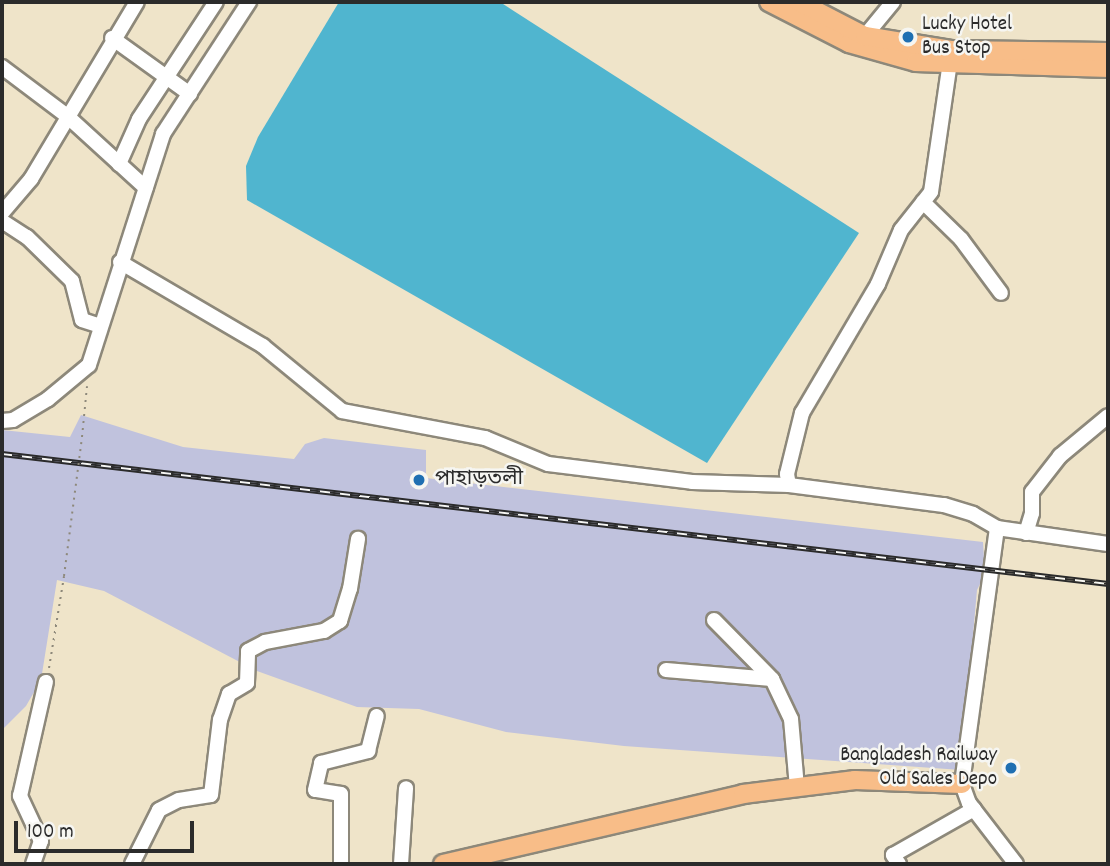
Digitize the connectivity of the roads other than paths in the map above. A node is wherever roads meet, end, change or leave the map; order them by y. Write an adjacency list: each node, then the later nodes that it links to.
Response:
1 (137, 2): 8 (street)
2 (216, 2): 13 (street)
3 (249, 2): 14 (street)
4 (769, 2): 10 (main road)
5 (799, 2): 7 (main road)
6 (893, 2): 7 (street)
7 (865, 36): 10 (main road)
8 (112, 38): 13 (street); 15 (street)
9 (1108, 52): 10 (main road)
10 (951, 57): 12 (main road); 18 (street)
11 (2, 66): 15 (street)
12 (1108, 68)
13 (165, 77): 14 (street); 16 (street)
14 (190, 94): 17 (street)
15 (66, 115): 16 (street); 19 (street)
16 (119, 164): 17 (street)
17 (146, 188): 21 (street)
18 (923, 202): 22 (street); 26 (street)
19 (2, 213)
20 (2, 221): 23 (street)
21 (120, 262): 23 (street); 26 (street)
22 (1001, 293)
23 (100, 326): 25 (street)
24 (1108, 416): 28 (street)
25 (2, 421)
26 (789, 485): 27 (street)
27 (997, 528): 28 (street); 36 (street)
28 (1026, 533): 30 (street)
29 (358, 539): 41 (street)
30 (1108, 544)
31 (714, 620): 33 (street)
32 (666, 670): 33 (street)
33 (772, 679): 37 (street)
34 (46, 682): 40 (street)
35 (377, 716): 42 (street)
36 (962, 784): 37 (main road); 39 (street)
37 (797, 787): 44 (main road)
38 (407, 788): 43 (street)
39 (974, 810): 45 (street); 46 (street)
40 (33, 864)
41 (132, 864)
42 (341, 864)
43 (401, 864)
44 (443, 864)
45 (899, 864)
46 (1016, 864)

